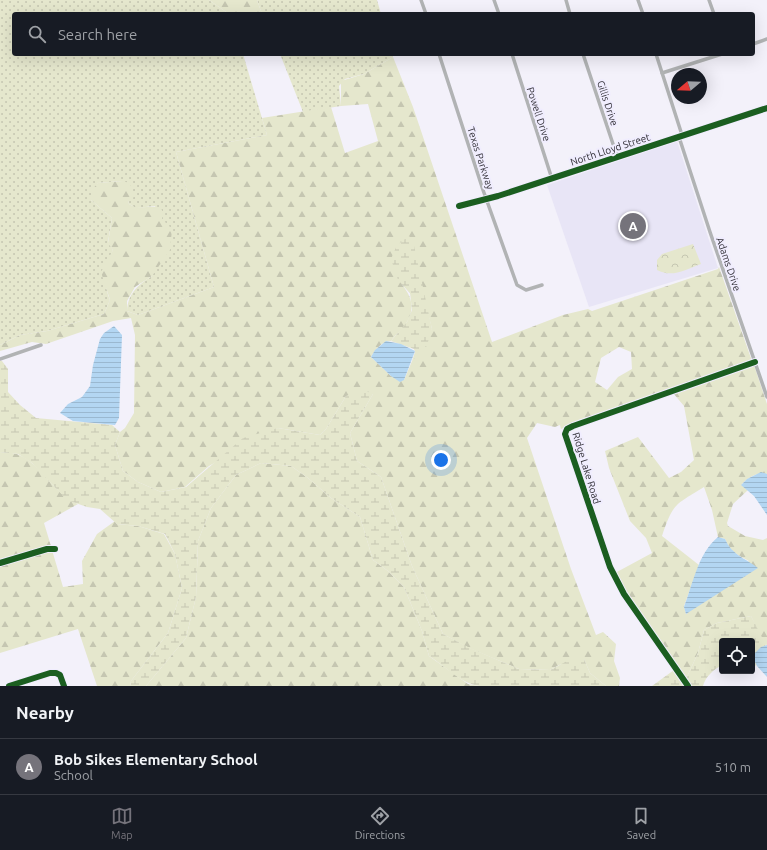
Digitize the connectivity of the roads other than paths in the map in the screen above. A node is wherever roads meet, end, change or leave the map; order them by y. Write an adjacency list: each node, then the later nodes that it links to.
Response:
1 (421, 0): 6 (street)
2 (494, 0): 7 (street)
3 (566, 0): 8 (street)
4 (638, 0): 9 (street)
5 (709, 0): 10 (street)
6 (425, 12)
7 (497, 12)
8 (569, 12)
9 (642, 12)
10 (713, 12)
11 (767, 39): 12 (street)
12 (755, 43)
13 (440, 56): 23 (street, Texas Parkway)
14 (513, 56): 22 (street, Powell Drive)
15 (584, 56): 21 (street, Gillis Drive)
16 (657, 56): 18 (street, Adams Drive)
17 (716, 56): 18 (street)
18 (662, 73): 20 (street, Adams Drive)
19 (767, 108): 20 (street, North Lloyd Street)
20 (681, 136): 21 (street, North Lloyd Street); 28 (street, Adams Drive)
21 (617, 156): 22 (street, North Lloyd Street)
22 (552, 178): 23 (street, North Lloyd Street)
23 (487, 199): 24 (street, North Lloyd Street); 25 (street, Texas Parkway)
24 (459, 206)
25 (542, 285)
26 (41, 345): 27 (street)
27 (0, 359)
28 (755, 362): 29 (street, Adams Drive); 34 (street, Ridge Lake Road)
29 (767, 397)
30 (55, 549): 31 (street)
31 (0, 563)
32 (9, 686): 33 (street)
33 (64, 686)
34 (688, 686)

